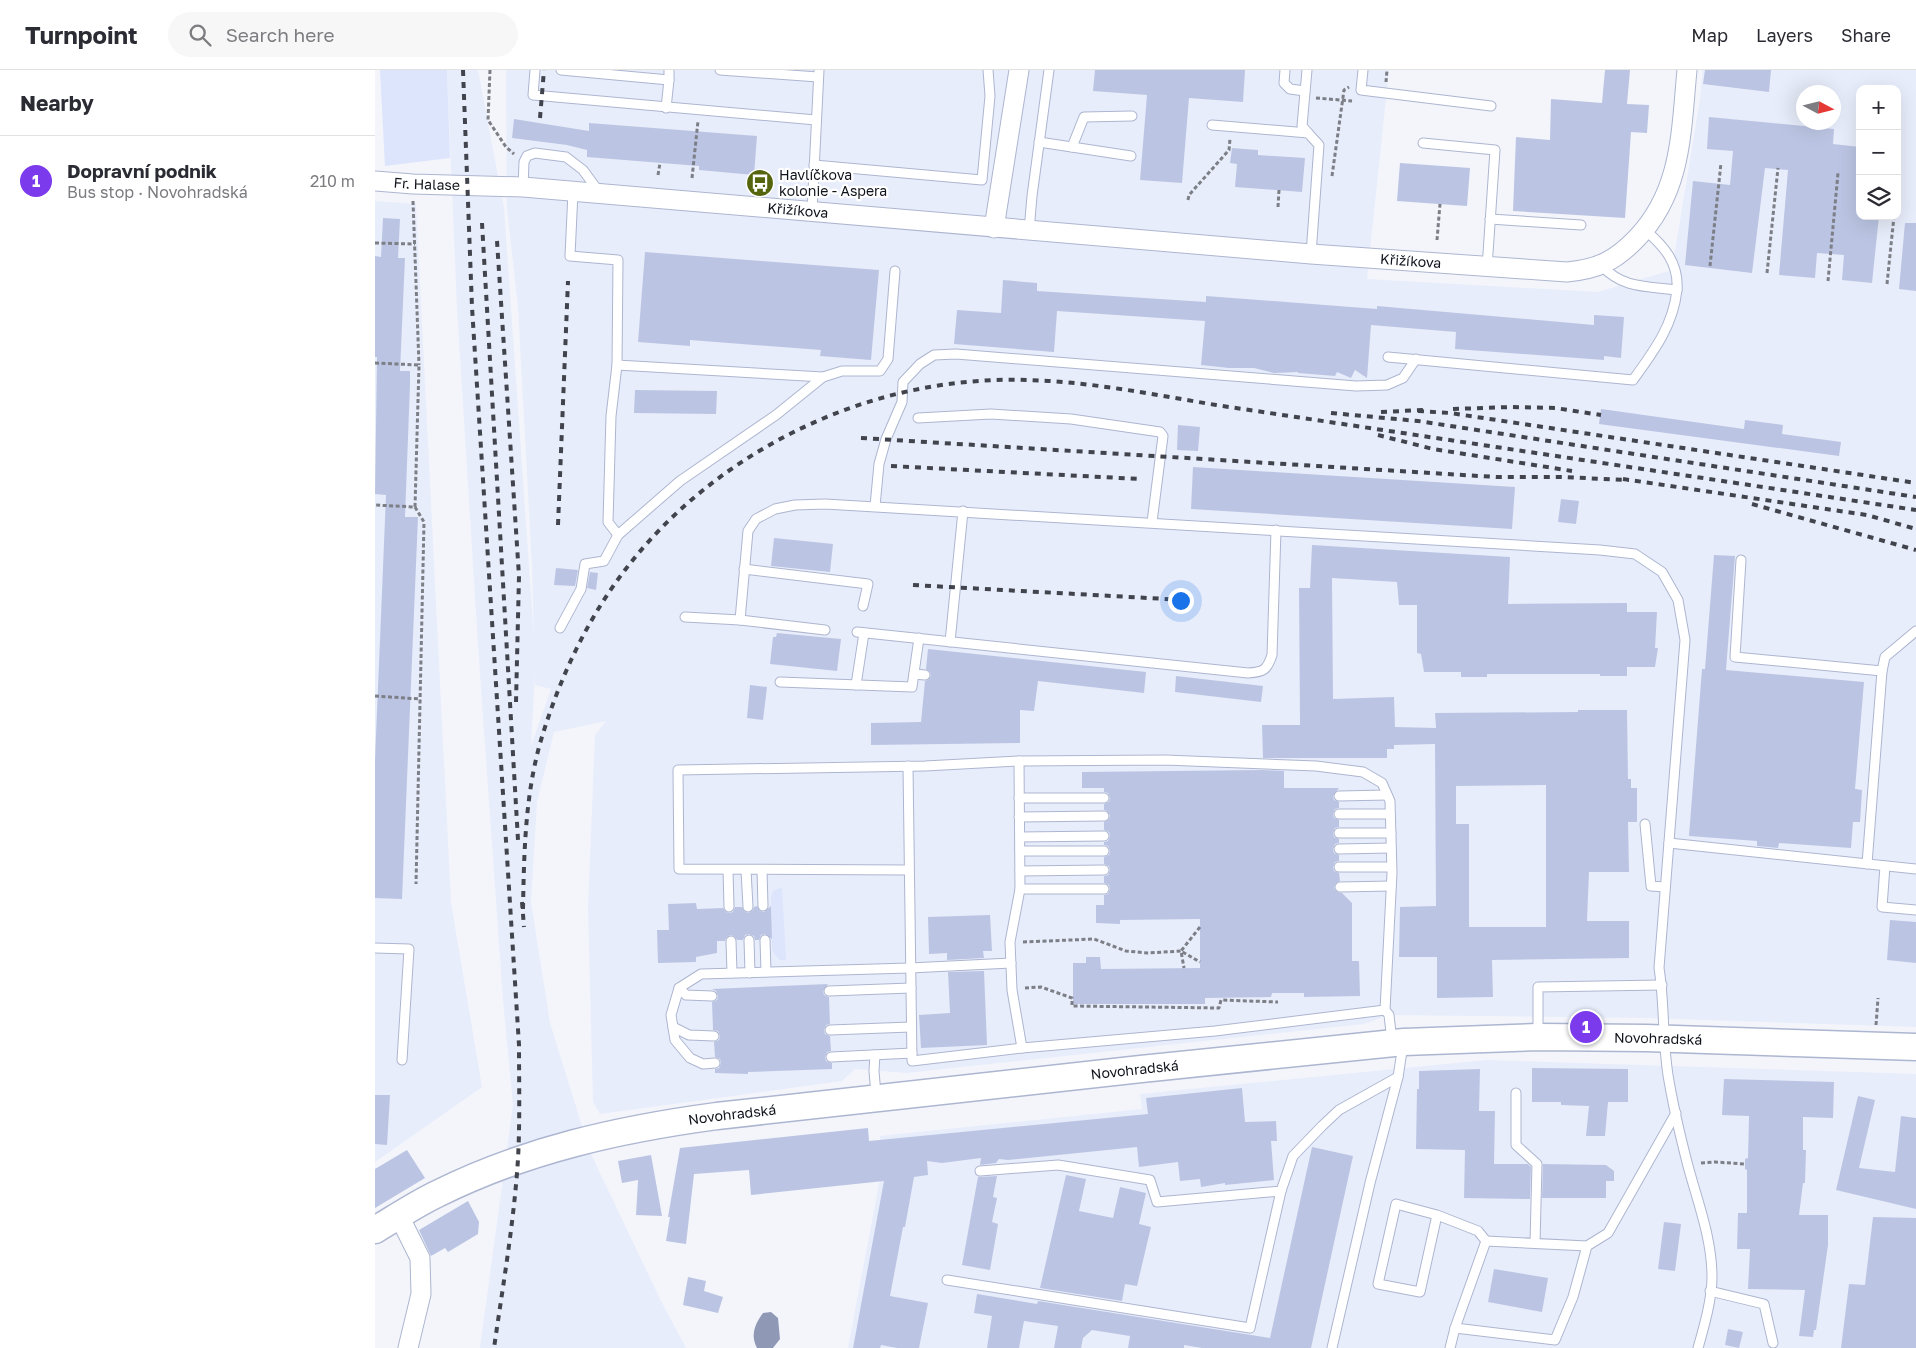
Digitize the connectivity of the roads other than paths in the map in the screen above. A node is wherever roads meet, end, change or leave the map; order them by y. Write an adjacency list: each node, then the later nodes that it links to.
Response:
1 (535, 70): 16 (lane)
2 (561, 70): 13 (lane)
3 (669, 70): 13 (lane)
4 (720, 70): 12 (lane)
5 (988, 70): 25 (lane)
6 (1019, 70): 34 (street)
7 (1049, 70): 21 (lane)
8 (1285, 70): 14 (lane)
9 (1307, 70): 14 (lane)
10 (1363, 70): 15 (lane)
11 (1687, 70): 35 (street, Křižíkova)
12 (819, 74): 18 (lane)
13 (669, 80): 16 (lane)
14 (1305, 91): 20 (lane)
15 (1491, 106)
16 (666, 108): 18 (lane)
17 (1132, 116): 23 (lane)
18 (816, 120): 25 (lane)
19 (1212, 125): 20 (lane)
20 (1308, 133): 37 (lane)
21 (1039, 142): 23 (lane); 36 (lane)
22 (1423, 143): 32 (lane)
23 (1072, 147): 24 (lane)
24 (1131, 156)
25 (814, 165): 31 (lane)
26 (375, 181): 27 (street, Fr. Halase)
27 (480, 185): 28 (street, Křižíkova)
28 (523, 188): 29 (street, Křižíkova); 30 (lane)
29 (573, 192): 30 (street, Křižíkova); 44 (lane)
30 (601, 194): 31 (street, Křižíkova)
31 (812, 212): 34 (street, Křižíkova)
32 (1490, 219): 33 (lane); 39 (lane)
33 (1581, 224)
34 (994, 228): 36 (street, Křižíkova)
35 (1645, 230): 38 (street, Křižíkova); 41 (lane)
36 (1029, 231): 37 (street, Křižíkova)
37 (1311, 254): 39 (street, Křižíkova)
38 (1602, 266): 39 (street, Křižíkova); 41 (lane)
39 (1487, 268)
40 (895, 272): 45 (lane)
41 (1677, 290): 43 (lane)
42 (1389, 357): 43 (lane)
43 (1416, 359): 47 (lane)
44 (617, 365): 45 (lane); 51 (lane)
45 (823, 377): 51 (lane)
46 (918, 418): 49 (lane)
47 (875, 506): 48 (lane); 53 (lane)
48 (963, 511): 49 (lane); 61 (lane)
49 (1152, 522): 50 (lane)
50 (1276, 530): 61 (lane); 82 (lane)
51 (617, 535): 57 (lane)
52 (1741, 560): 62 (lane)
53 (743, 569): 54 (lane); 56 (lane)
54 (863, 606)
55 (685, 617): 56 (lane)
56 (740, 620): 58 (lane)
57 (560, 628)
58 (825, 630)
59 (1916, 631): 62 (lane)
60 (919, 638): 61 (lane); 63 (lane); 66 (lane)
61 (950, 642)
62 (1881, 670): 87 (lane)
63 (914, 674): 64 (lane); 66 (lane)
64 (925, 675)
65 (780, 682): 66 (lane)
66 (857, 685)
67 (1019, 761): 68 (lane); 69 (lane); 71 (lane)
68 (908, 766): 92 (lane); 95 (lane)
69 (1387, 795): 70 (lane); 74 (lane)
70 (1339, 796)
71 (1019, 798): 72 (lane); 76 (lane)
72 (1104, 798)
73 (1339, 814): 74 (lane)
74 (1390, 814): 79 (lane)
75 (1103, 816): 76 (lane)
76 (1019, 817): 81 (lane)
77 (1645, 824): 100 (lane)
78 (1339, 833): 79 (lane)
79 (1391, 833): 83 (lane)
80 (1104, 836): 81 (lane)
81 (1020, 837): 85 (lane)
82 (1669, 842): 87 (lane); 100 (lane)
83 (1391, 848): 84 (lane); 90 (lane)
84 (1339, 849)
85 (1020, 851): 86 (lane); 97 (lane)
86 (1104, 851)
87 (1867, 864): 88 (lane)
88 (1885, 866): 91 (lane); 106 (lane)
89 (1339, 867): 90 (lane)
90 (1391, 867): 98 (lane)
91 (1916, 869)
92 (728, 870): 93 (lane); 104 (lane)
93 (746, 870): 94 (lane); 105 (lane)
94 (762, 870): 95 (lane); 103 (lane)
95 (908, 870): 112 (lane)
96 (1104, 870): 97 (lane)
97 (1020, 871): 101 (lane)
98 (1391, 886): 99 (lane); 121 (lane)
99 (1340, 887)
100 (1665, 887): 116 (lane)
101 (1020, 889): 102 (lane); 111 (lane)
102 (1104, 889)
103 (763, 906)
104 (729, 907)
105 (747, 907)
106 (1916, 910)
107 (749, 940): 115 (lane)
108 (765, 940): 113 (lane)
109 (731, 941): 114 (lane)
110 (375, 948): 134 (lane)
111 (1011, 963): 112 (lane); 130 (lane)
112 (910, 968): 113 (lane); 118 (lane)
113 (766, 972): 115 (lane)
114 (732, 973): 115 (lane); 117 (lane)
115 (750, 973)
116 (1662, 985): 126 (lane); 127 (lane)
117 (679, 988): 120 (lane); 122 (lane)
118 (911, 988): 119 (lane); 123 (lane)
119 (829, 991)
120 (712, 996)
121 (1385, 1010): 128 (lane); 130 (lane)
122 (673, 1027): 125 (lane); 135 (lane)
123 (911, 1027): 124 (lane); 131 (lane)
124 (830, 1030)
125 (714, 1036)
126 (1538, 1038): 127 (main road, Novohradská); 128 (main road, Novohradská)
127 (1665, 1039): 129 (main road, Novohradská); 139 (lane)
128 (1398, 1043): 136 (lane); 138 (main road, Novohradská)
129 (1916, 1047)
130 (1022, 1048): 131 (lane)
131 (912, 1053): 132 (lane)
132 (875, 1055): 133 (lane); 138 (lane)
133 (831, 1057)
134 (402, 1060)
135 (715, 1063)
136 (1398, 1078): 141 (lane); 154 (lane)
137 (1517, 1093): 146 (lane)
138 (876, 1098): 142 (main road, Novohradská)
139 (1676, 1113): 147 (lane); 149 (lane)
140 (980, 1171): 141 (lane)
141 (1281, 1191): 148 (lane)
142 (399, 1216): 144 (main road, Novohradská); 153 (street)
143 (1437, 1216): 143 (lane); 145 (lane)
144 (375, 1230)
145 (1486, 1241): 146 (lane); 150 (lane)
146 (1535, 1243): 147 (lane)
147 (1587, 1246): 152 (lane)
148 (947, 1280)
149 (1710, 1291): 151 (lane); 156 (lane)
150 (1455, 1328): 152 (lane); 155 (lane)
151 (1773, 1343)
152 (1556, 1344)
153 (408, 1348)
154 (1335, 1348)
155 (1450, 1348)
156 (1698, 1348)

